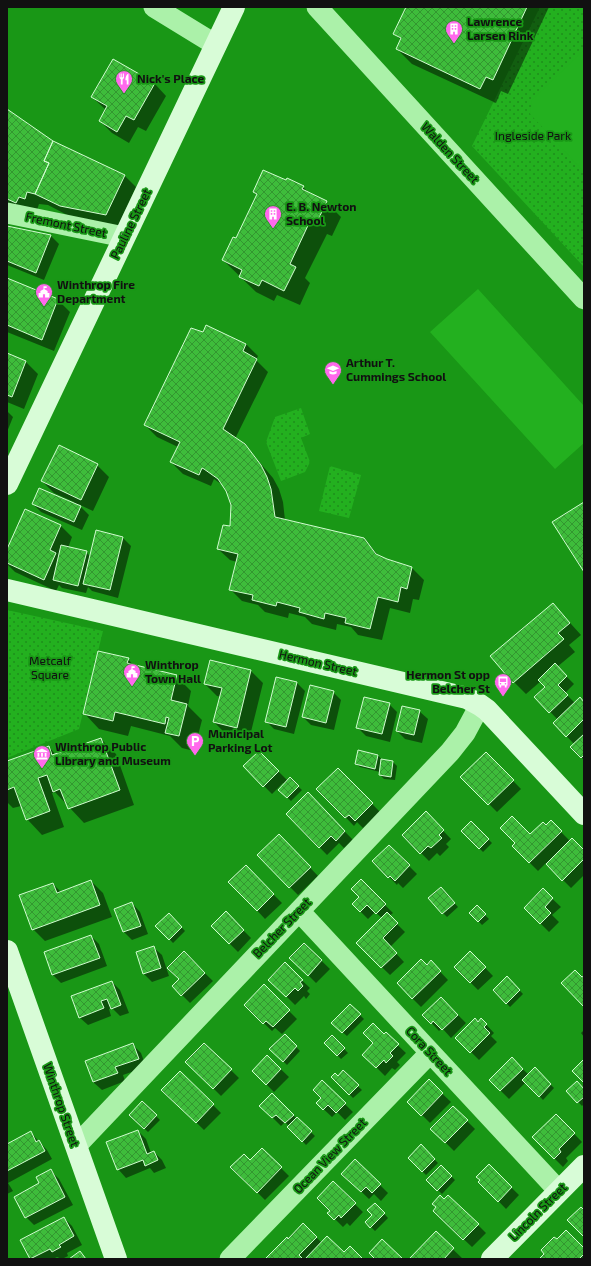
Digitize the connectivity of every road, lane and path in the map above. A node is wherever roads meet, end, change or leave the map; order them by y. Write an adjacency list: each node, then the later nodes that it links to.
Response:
1 (154, 7): 4 (street)
2 (234, 7): 4 (main road, Pauline Street)
3 (317, 7): 7 (street, Walden Street)
4 (216, 45): 6 (main road, Pauline Street)
5 (7, 213): 6 (street, Fremont Street)
6 (124, 237): 8 (main road, Pauline Street)
7 (584, 299)
8 (7, 484)
9 (7, 590): 10 (main road, Hermon Street)
10 (480, 704): 11 (main road, Hermon Street); 12 (street, Belcher Street)
11 (584, 814)
12 (299, 911): 15 (street, Cora Street); 16 (street, Belcher Street)
13 (7, 951): 14 (main road, Winthrop Street)
14 (12, 986): 16 (main road, Winthrop Street)
15 (430, 1053): 18 (street, Cora Street); 20 (street, Ocean View Street)
16 (76, 1146): 19 (main road, Winthrop Street)
17 (584, 1166): 18 (main road, Lincoln Street)
18 (559, 1191): 21 (main road, Lincoln Street)
19 (116, 1259)
20 (230, 1259)
21 (492, 1259)

